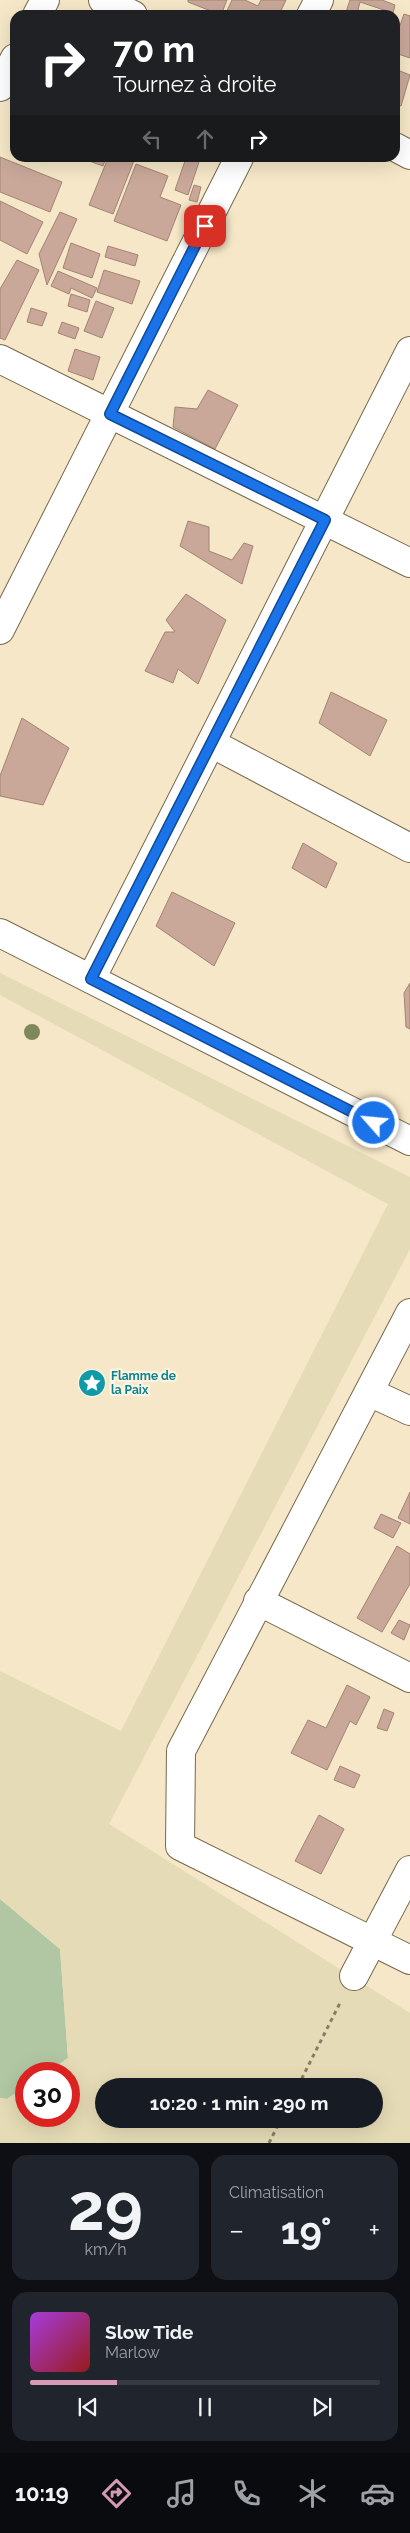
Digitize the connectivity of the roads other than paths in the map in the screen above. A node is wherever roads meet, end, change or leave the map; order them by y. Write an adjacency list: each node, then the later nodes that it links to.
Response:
1 (103, 0): 2 (street)
2 (123, 10)
3 (10, 68): 4 (street)
4 (0, 87)
5 (237, 162): 8 (street)
6 (410, 351): 9 (street)
7 (0, 359): 8 (street)
8 (110, 414): 9 (street); 11 (street)
9 (325, 520): 10 (street); 12 (street)
10 (410, 562)
11 (0, 630)
12 (211, 743): 13 (street); 15 (street)
13 (410, 848)
14 (0, 933): 15 (street)
15 (91, 979): 16 (street)
16 (410, 1141)
17 (410, 1313): 18 (street)
18 (369, 1392): 19 (street); 20 (street)
19 (410, 1411)
20 (258, 1601): 21 (street); 23 (street)
21 (410, 1678)
22 (410, 1870): 23 (street)
23 (373, 1942): 24 (street); 25 (street)
24 (410, 1960)
25 (354, 1976)

